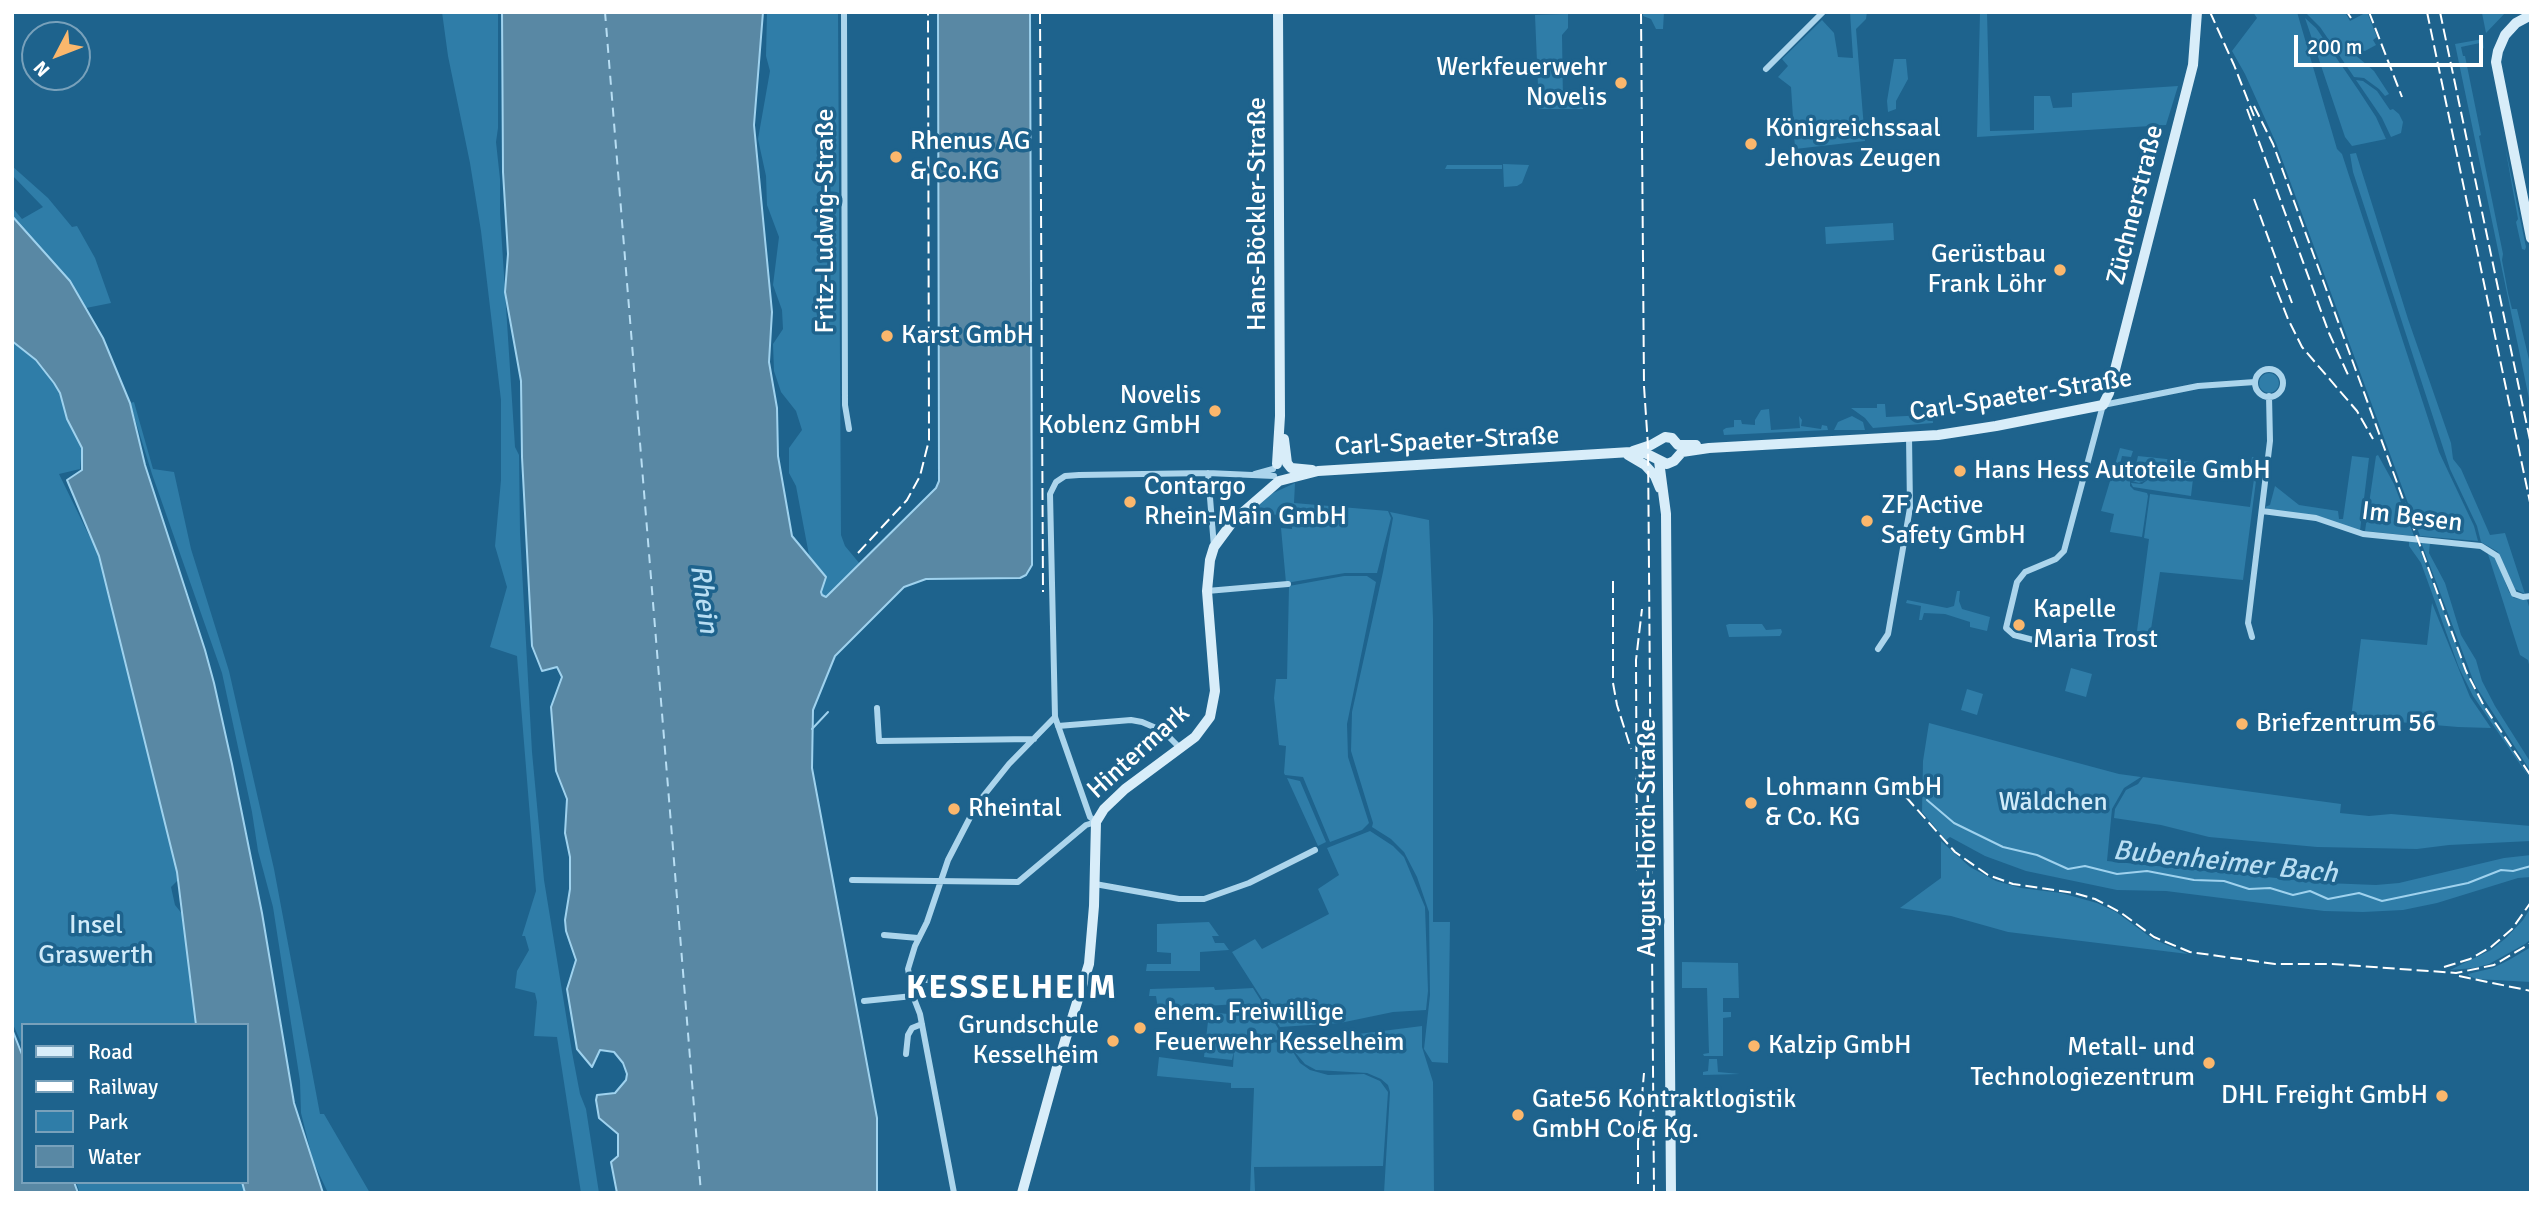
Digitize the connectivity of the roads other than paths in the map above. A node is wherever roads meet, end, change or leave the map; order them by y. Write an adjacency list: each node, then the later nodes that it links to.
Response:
1 (844, 12): 11 (street, Fritz-Ludwig-Straße)
2 (1278, 12): 17 (street, Hans-Böckler-Straße)
3 (1823, 12): 6 (street)
4 (2197, 12): 10 (street, Züchnerstraße)
5 (2531, 15): 7 (street)
6 (1766, 68)
7 (2531, 238)
8 (2255, 382): 9 (street); 9 (street, Carl-Spaeter-Straße); 10 (street, Carl-Spaeter-Straße)
9 (2269, 396): 20 (street, Carl-Spaeter-Straße)
10 (2103, 405): 12 (street, Carl-Spaeter-Straße); 27 (street)
11 (849, 429)
12 (1909, 436): 15 (street, Carl-Spaeter-Straße); 28 (street)
13 (1655, 443): 14 (street, Carl-Spaeter-Straße); 15 (street, Carl-Spaeter-Straße); 16 (street)
14 (1626, 453): 16 (street, Carl-Spaeter-Straße); 17 (street, Carl-Spaeter-Straße); 19 (street, August-Horch-Straße)
15 (1676, 454): 16 (street, Carl-Spaeter-Straße); 21 (street, August-Horch-Straße)
16 (1657, 459): 19 (street, August-Horch-Straße)
17 (1281, 471): 18 (street, Carl-Spaeter-Straße); 22 (street, Hintermark)
18 (1208, 473): 22 (street, Hintermark); 30 (street, Carl-Spaeter-Straße)
19 (1663, 493): 21 (street, August-Horch-Straße)
20 (2262, 511): 25 (street, Im Besen); 26 (street, Carl-Spaeter-Straße)
21 (1666, 514): 47 (street, August-Horch-Straße)
22 (1214, 547): 24 (street, Hintermark)
23 (1288, 584): 24 (street)
24 (1207, 591): 33 (street, Hintermark)
25 (2531, 596)
26 (2252, 637)
27 (2041, 642)
28 (1878, 649)
29 (877, 708): 32 (street)
30 (1055, 717): 31 (street); 32 (street)
31 (1058, 726): 33 (street); 34 (street)
32 (1034, 738): 37 (street)
33 (1180, 748): 34 (street, Hintermark)
34 (1096, 822): 37 (street); 38 (street)
35 (1315, 850): 38 (street)
36 (852, 880): 37 (street)
37 (941, 880): 40 (street)
38 (1095, 884): 49 (street)
39 (884, 935): 40 (street)
40 (918, 938): 41 (street)
41 (909, 979): 42 (street); 43 (street)
42 (927, 980)
43 (913, 996): 44 (street); 45 (street)
44 (864, 1001)
45 (922, 1024): 46 (street); 48 (street)
46 (906, 1054)
47 (1670, 1191)
48 (954, 1193)
49 (1022, 1193)

